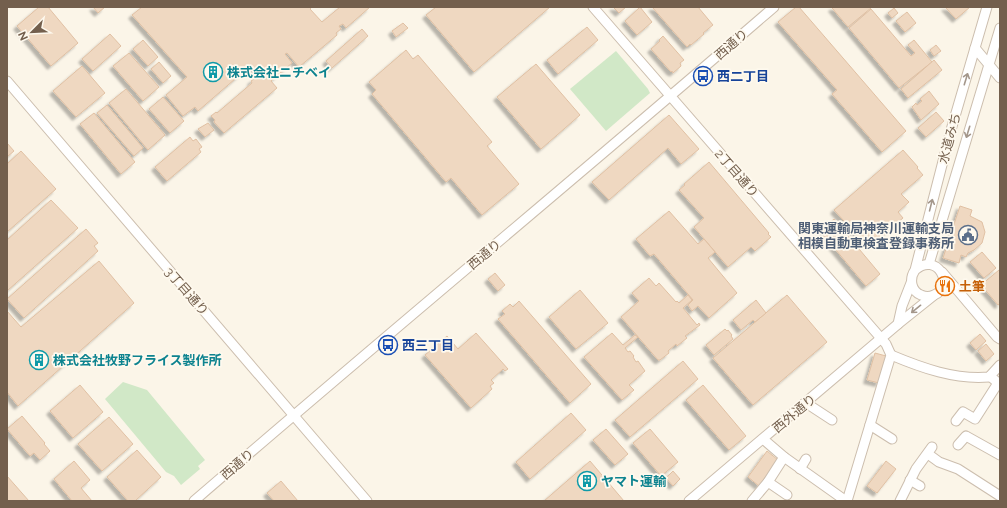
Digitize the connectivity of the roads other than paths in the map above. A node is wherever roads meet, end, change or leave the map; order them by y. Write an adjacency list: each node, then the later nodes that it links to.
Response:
1 (593, 7): 9 (street, 2丁目通り)
2 (774, 7): 9 (street, 西通り)
3 (987, 7): 5 (street, 水道みち)
4 (1000, 28): 6 (street, 水道みち)
5 (975, 48): 6 (street); 11 (street, 水道みち, one-way to 5)
6 (989, 64): 7 (street); 10 (street, 水道みち, one-way to 10)
7 (1000, 78)
8 (7, 82): 25 (street, 3丁目通り)
9 (670, 96): 18 (street, 2丁目通り); 25 (street, 西通り)
10 (929, 264): 11 (street); 12 (street)
11 (915, 270): 13 (street)
12 (941, 272): 14 (street); 15 (street)
13 (911, 283): 16 (street); 17 (street)
14 (942, 287): 15 (street); 16 (street)
15 (957, 289): 19 (street)
16 (934, 295): 17 (street, 西外通り, one-way to 17)
17 (898, 324): 18 (street, 西外通り)
18 (882, 338): 20 (street, 2丁目通り); 24 (street, 西外通り)
19 (1000, 339)
20 (891, 355): 22 (street); 28 (street)
21 (1000, 365): 22 (street)
22 (990, 376): 23 (street)
23 (998, 387): 26 (street)
24 (806, 403): 27 (street); 29 (street, 西外通り)
25 (293, 415): 41 (street, 西通り); 42 (street, 3丁目通り)
26 (957, 417)
27 (832, 420)
28 (870, 425): 30 (street); 45 (street)
29 (763, 439): 33 (street); 43 (street, 西外通り)
30 (892, 439)
31 (958, 445): 32 (street)
32 (1000, 455)
33 (784, 457): 35 (street); 37 (street)
34 (806, 459): 35 (street)
35 (800, 469): 45 (street)
36 (910, 480): 38 (street); 40 (street); 46 (street)
37 (768, 482): 39 (street); 44 (street)
38 (920, 486)
39 (787, 495)
40 (1000, 496)
41 (194, 501)
42 (367, 501)
43 (689, 501)
44 (752, 501)
45 (846, 501)
46 (900, 501)

